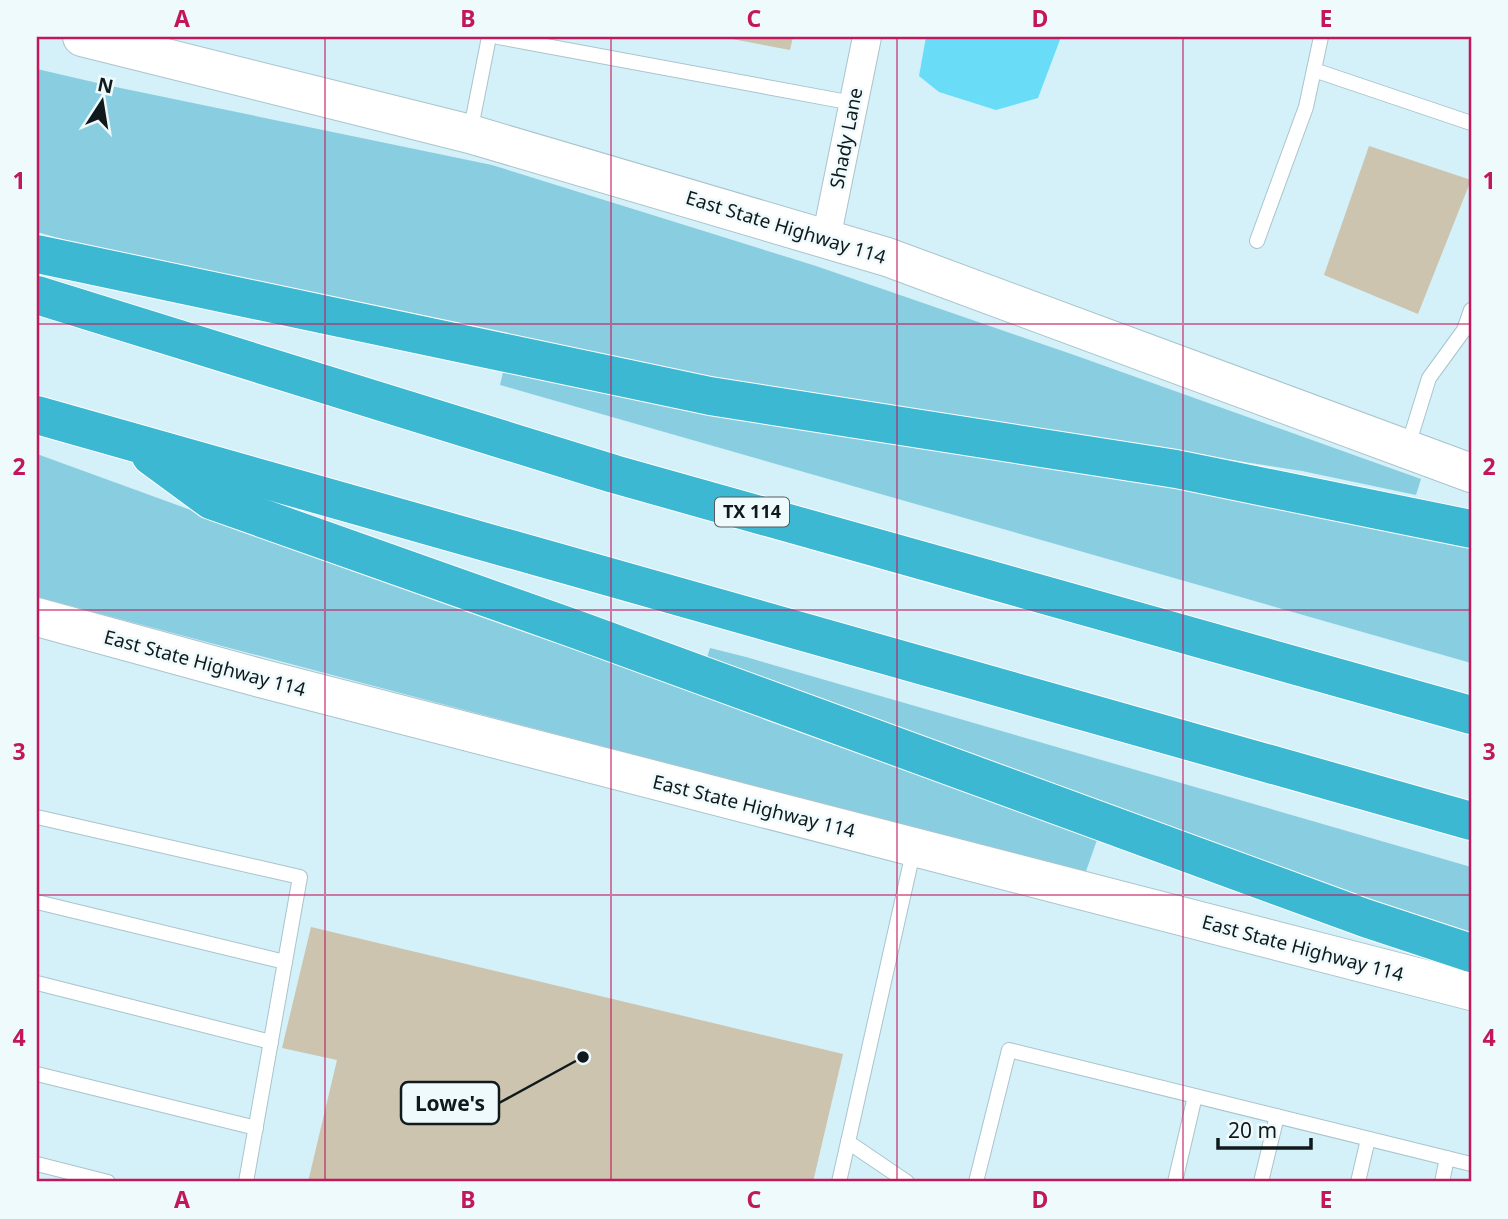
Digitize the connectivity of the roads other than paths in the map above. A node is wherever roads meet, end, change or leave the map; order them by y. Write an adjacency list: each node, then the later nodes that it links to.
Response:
1 (82, 37): 9 (main road, East State Highway 114)
2 (489, 37): 9 (lane)
3 (498, 37): 7 (lane)
4 (867, 37): 7 (street, Shady Lane)
5 (1321, 37): 6 (lane)
6 (1314, 70): 8 (lane); 11 (lane)
7 (853, 103): 10 (street, Shady Lane)
8 (1471, 123)
9 (470, 134): 10 (main road, East State Highway 114)
10 (826, 239): 17 (main road, East State Highway 114)
11 (1257, 241)
12 (37, 254): 19 (highway)
13 (37, 295): 21 (highway, TX 114)
14 (1471, 310): 17 (lane)
15 (37, 415): 16 (highway)
16 (133, 443): 23 (highway); 26 (highway)
17 (1407, 450): 18 (main road, East State Highway 114)
18 (1471, 473)
19 (1471, 529)
20 (37, 617): 24 (main road, East State Highway 114)
21 (1471, 715)
22 (37, 817): 27 (lane)
23 (1471, 821)
24 (915, 847): 29 (main road, East State Highway 114); 36 (lane)
25 (37, 902): 27 (lane)
26 (1471, 953)
27 (285, 962): 30 (lane)
28 (37, 984): 30 (lane)
29 (1471, 991)
30 (271, 1042): 34 (lane)
31 (37, 1074): 34 (lane)
32 (1195, 1096): 33 (lane); 44 (lane); 45 (lane)
33 (1277, 1116): 35 (lane); 46 (lane)
34 (256, 1128): 41 (lane)
35 (1368, 1139): 37 (lane); 47 (lane)
36 (848, 1142): 42 (lane); 43 (lane)
37 (1447, 1158): 39 (lane); 48 (lane)
38 (37, 1164): 40 (lane)
39 (1471, 1164)
40 (108, 1182)
41 (246, 1182)
42 (839, 1182)
43 (907, 1182)
44 (975, 1182)
45 (1175, 1182)
46 (1261, 1182)
47 (1358, 1182)
48 (1442, 1182)

